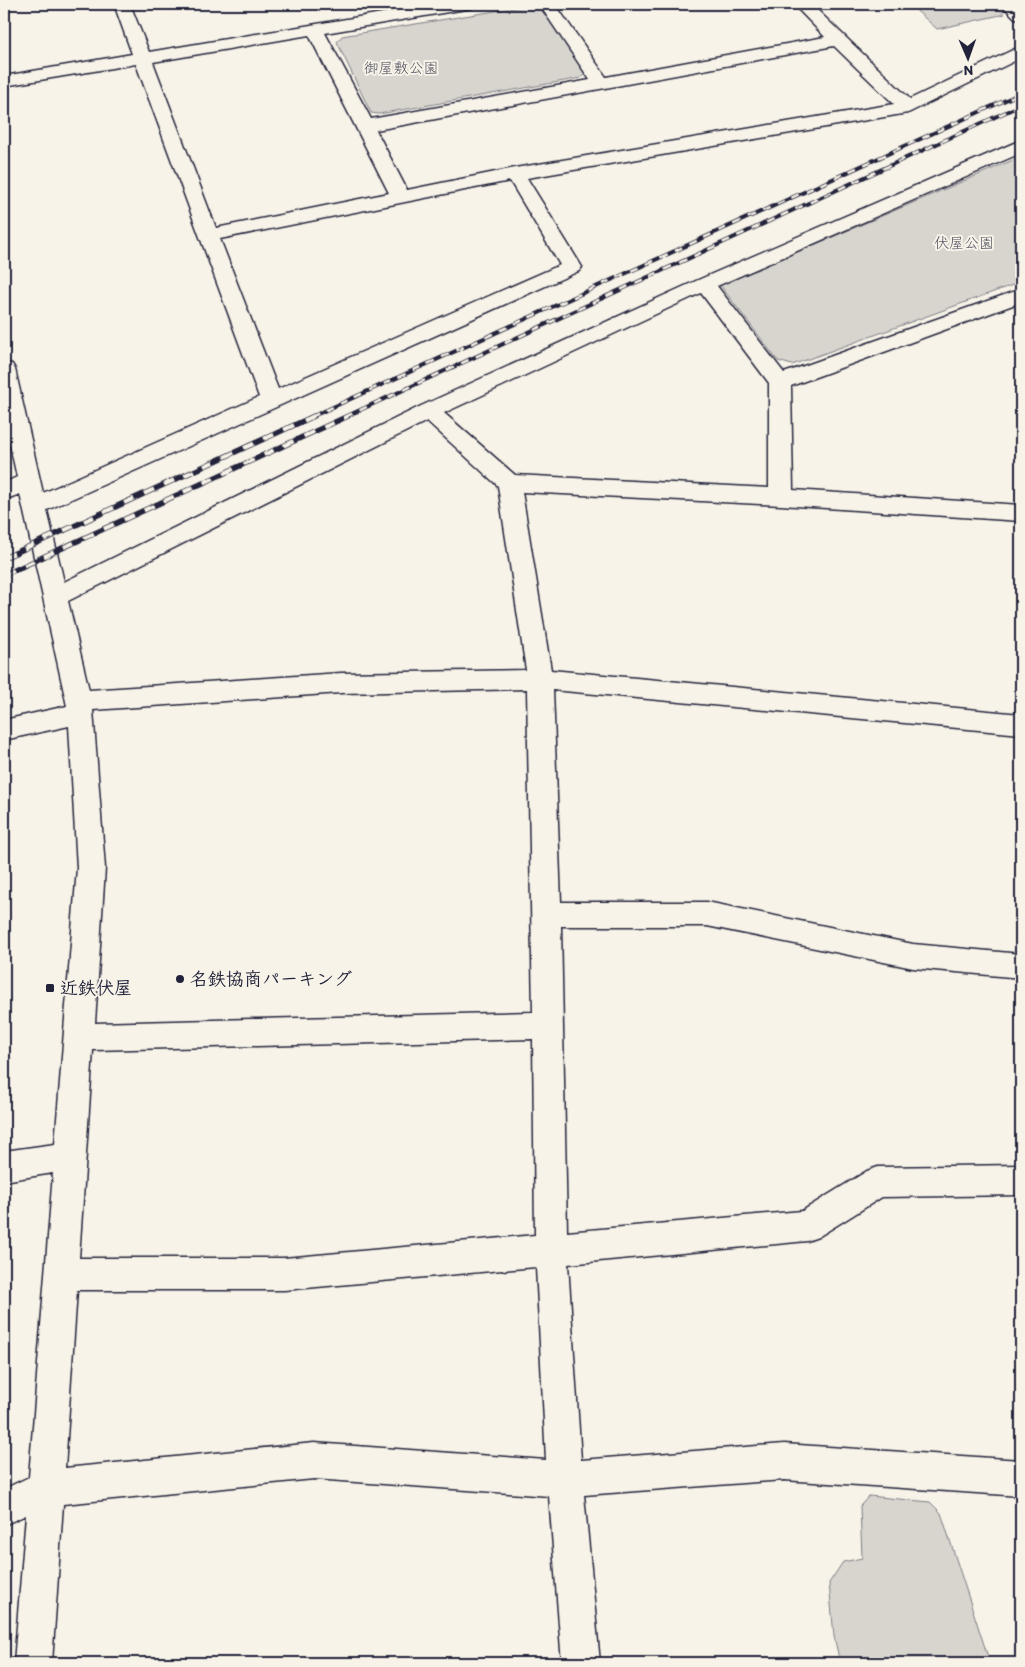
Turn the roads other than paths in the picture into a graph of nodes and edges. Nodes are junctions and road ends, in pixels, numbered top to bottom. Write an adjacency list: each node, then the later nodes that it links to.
1 (122, 4): 10 (street)
2 (466, 4): 7 (street)
3 (547, 4): 12 (street)
4 (801, 4): 8 (street)
5 (1009, 4): 6 (street)
6 (1021, 14)
7 (314, 29): 10 (street); 14 (street)
8 (837, 40): 12 (street); 13 (street)
9 (1021, 51): 13 (street)
10 (142, 57): 11 (street); 18 (street)
11 (4, 81)
12 (601, 83): 14 (street)
13 (908, 107): 16 (street)
14 (365, 126): 17 (street)
15 (1020, 147): 19 (street)
16 (515, 174): 17 (street); 23 (street)
17 (401, 197): 18 (street)
18 (209, 235): 23 (street)
19 (705, 284): 22 (street); 24 (street)
20 (1019, 298): 22 (street)
21 (4, 369): 25 (street)
22 (780, 382): 28 (street)
23 (271, 400): 29 (street)
24 (429, 411): 26 (street); 31 (street)
25 (29, 481): 27 (street); 29 (street)
26 (509, 483): 28 (street); 32 (street)
27 (4, 492)
28 (780, 498): 30 (street)
29 (35, 506): 31 (street)
30 (1021, 513)
31 (55, 597): 33 (street)
32 (540, 679): 33 (street); 34 (street); 36 (street)
33 (79, 707): 35 (street); 39 (street)
34 (1021, 724)
35 (4, 730)
36 (547, 914): 37 (street); 38 (street)
37 (1021, 966)
38 (548, 1025): 39 (street); 43 (street)
39 (78, 1037): 40 (street)
40 (70, 1156): 41 (street); 44 (street)
41 (4, 1166)
42 (1021, 1180): 43 (street)
43 (551, 1249): 44 (street); 46 (street)
44 (62, 1274): 47 (street)
45 (1021, 1478): 46 (street)
46 (565, 1479): 47 (street); 50 (street)
47 (46, 1488): 48 (street); 49 (street)
48 (4, 1507)
49 (33, 1663)
50 (581, 1663)

